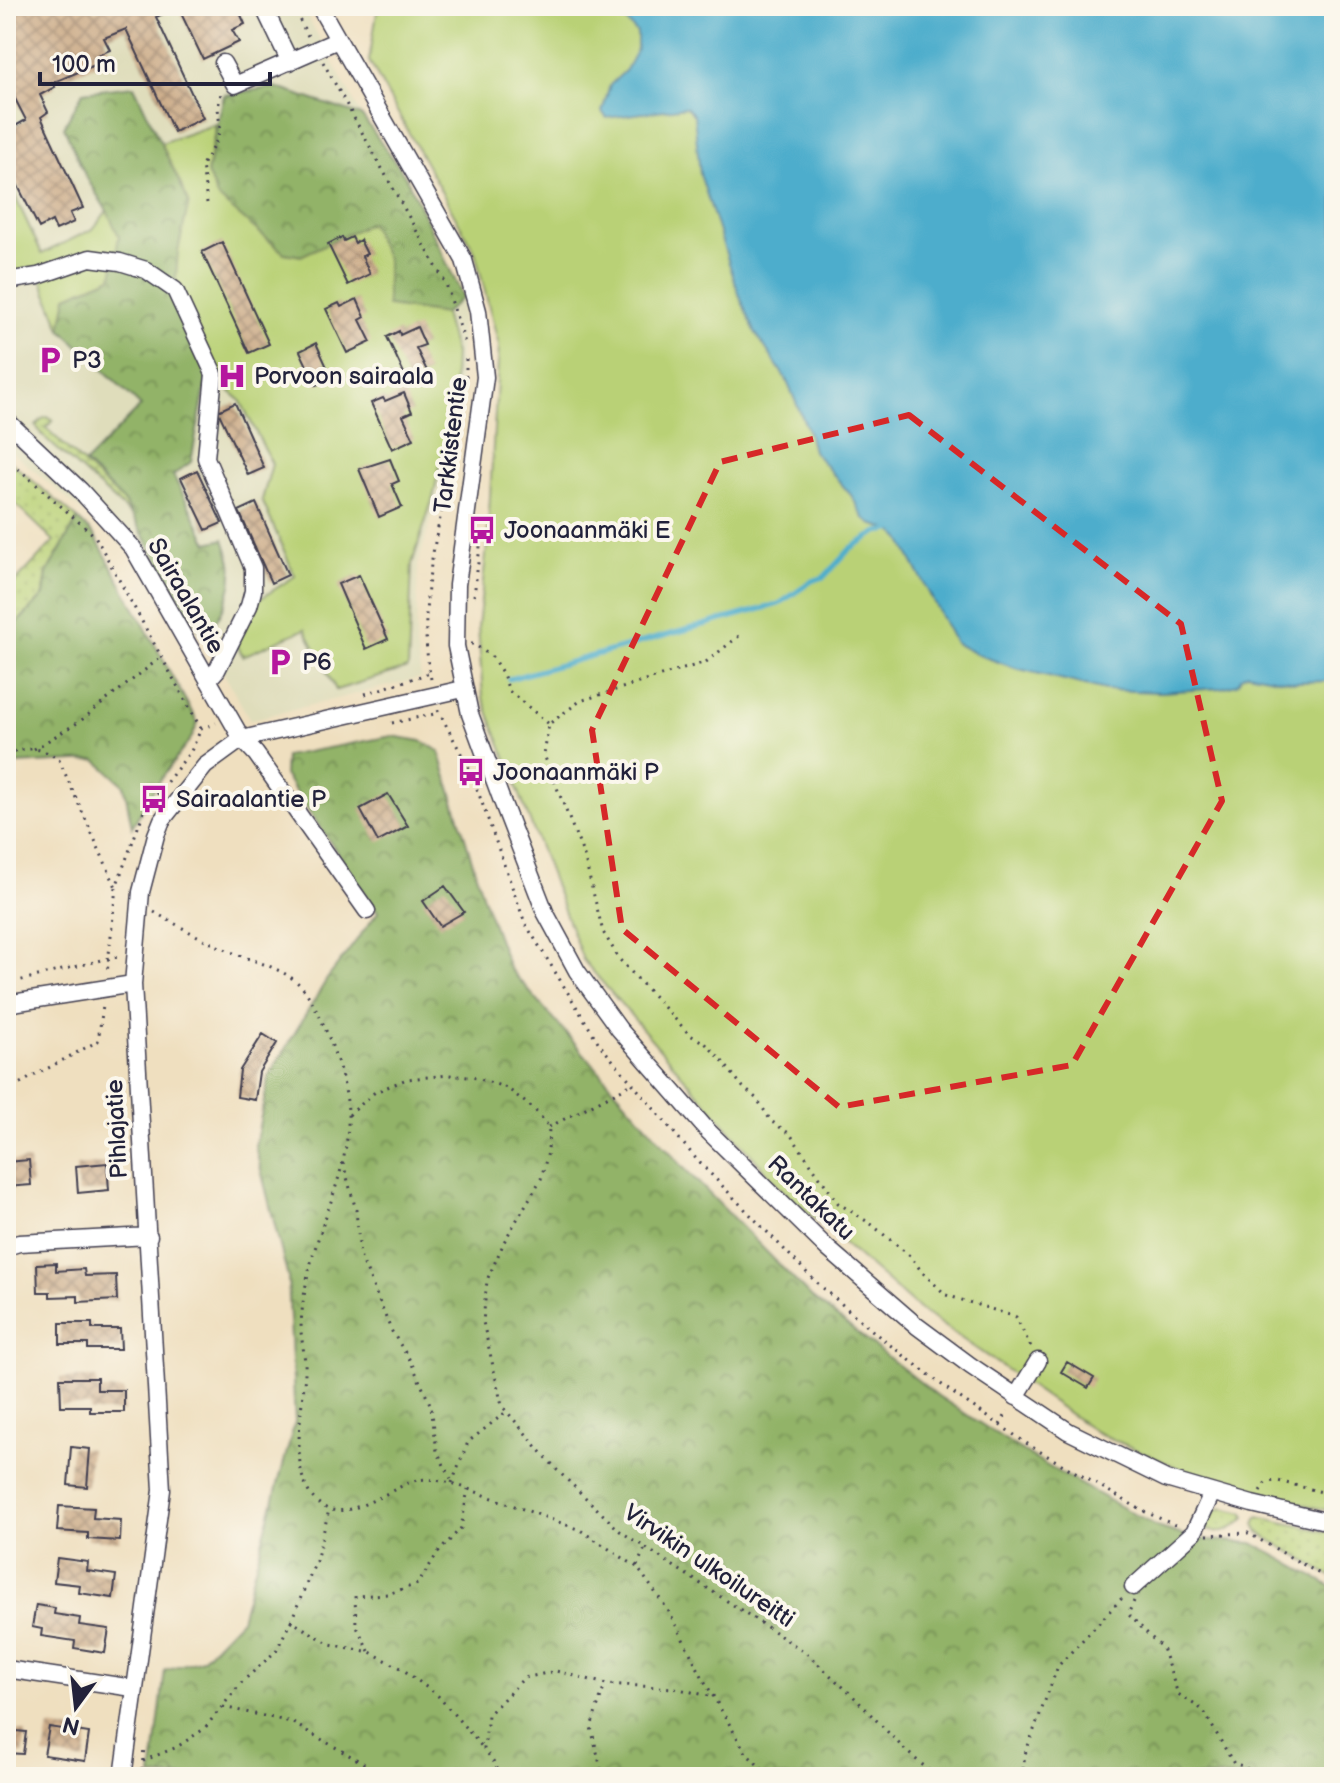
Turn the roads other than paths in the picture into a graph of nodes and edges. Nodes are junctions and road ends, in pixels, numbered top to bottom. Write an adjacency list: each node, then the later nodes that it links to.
1 (263, 6): 4 (street)
2 (319, 6): 3 (street, Tarkkistentie)
3 (338, 40): 4 (street); 9 (street, Tarkkistentie)
4 (290, 62): 5 (street)
5 (223, 63)
6 (6, 281): 8 (street)
7 (6, 420): 8 (street, Sairaalantie)
8 (208, 680): 10 (street, Sairaalantie)
9 (463, 689): 10 (street, Pihlajatie); 17 (street, Rantakatu)
10 (242, 739): 11 (street, Sairaalantie); 12 (street, Pihlajatie)
11 (367, 911)
12 (133, 984): 13 (street); 14 (street, Pihlajatie)
13 (6, 1004)
14 (149, 1236): 15 (street); 22 (street, Pihlajatie)
15 (6, 1247)
16 (1038, 1361): 17 (street)
17 (1016, 1397): 18 (street, Rantakatu)
18 (1212, 1493): 19 (street, Rantakatu); 20 (street)
19 (1334, 1523)
20 (1133, 1587)
21 (6, 1669): 22 (street)
22 (133, 1688): 23 (street, Pihlajatie)
23 (123, 1777)

